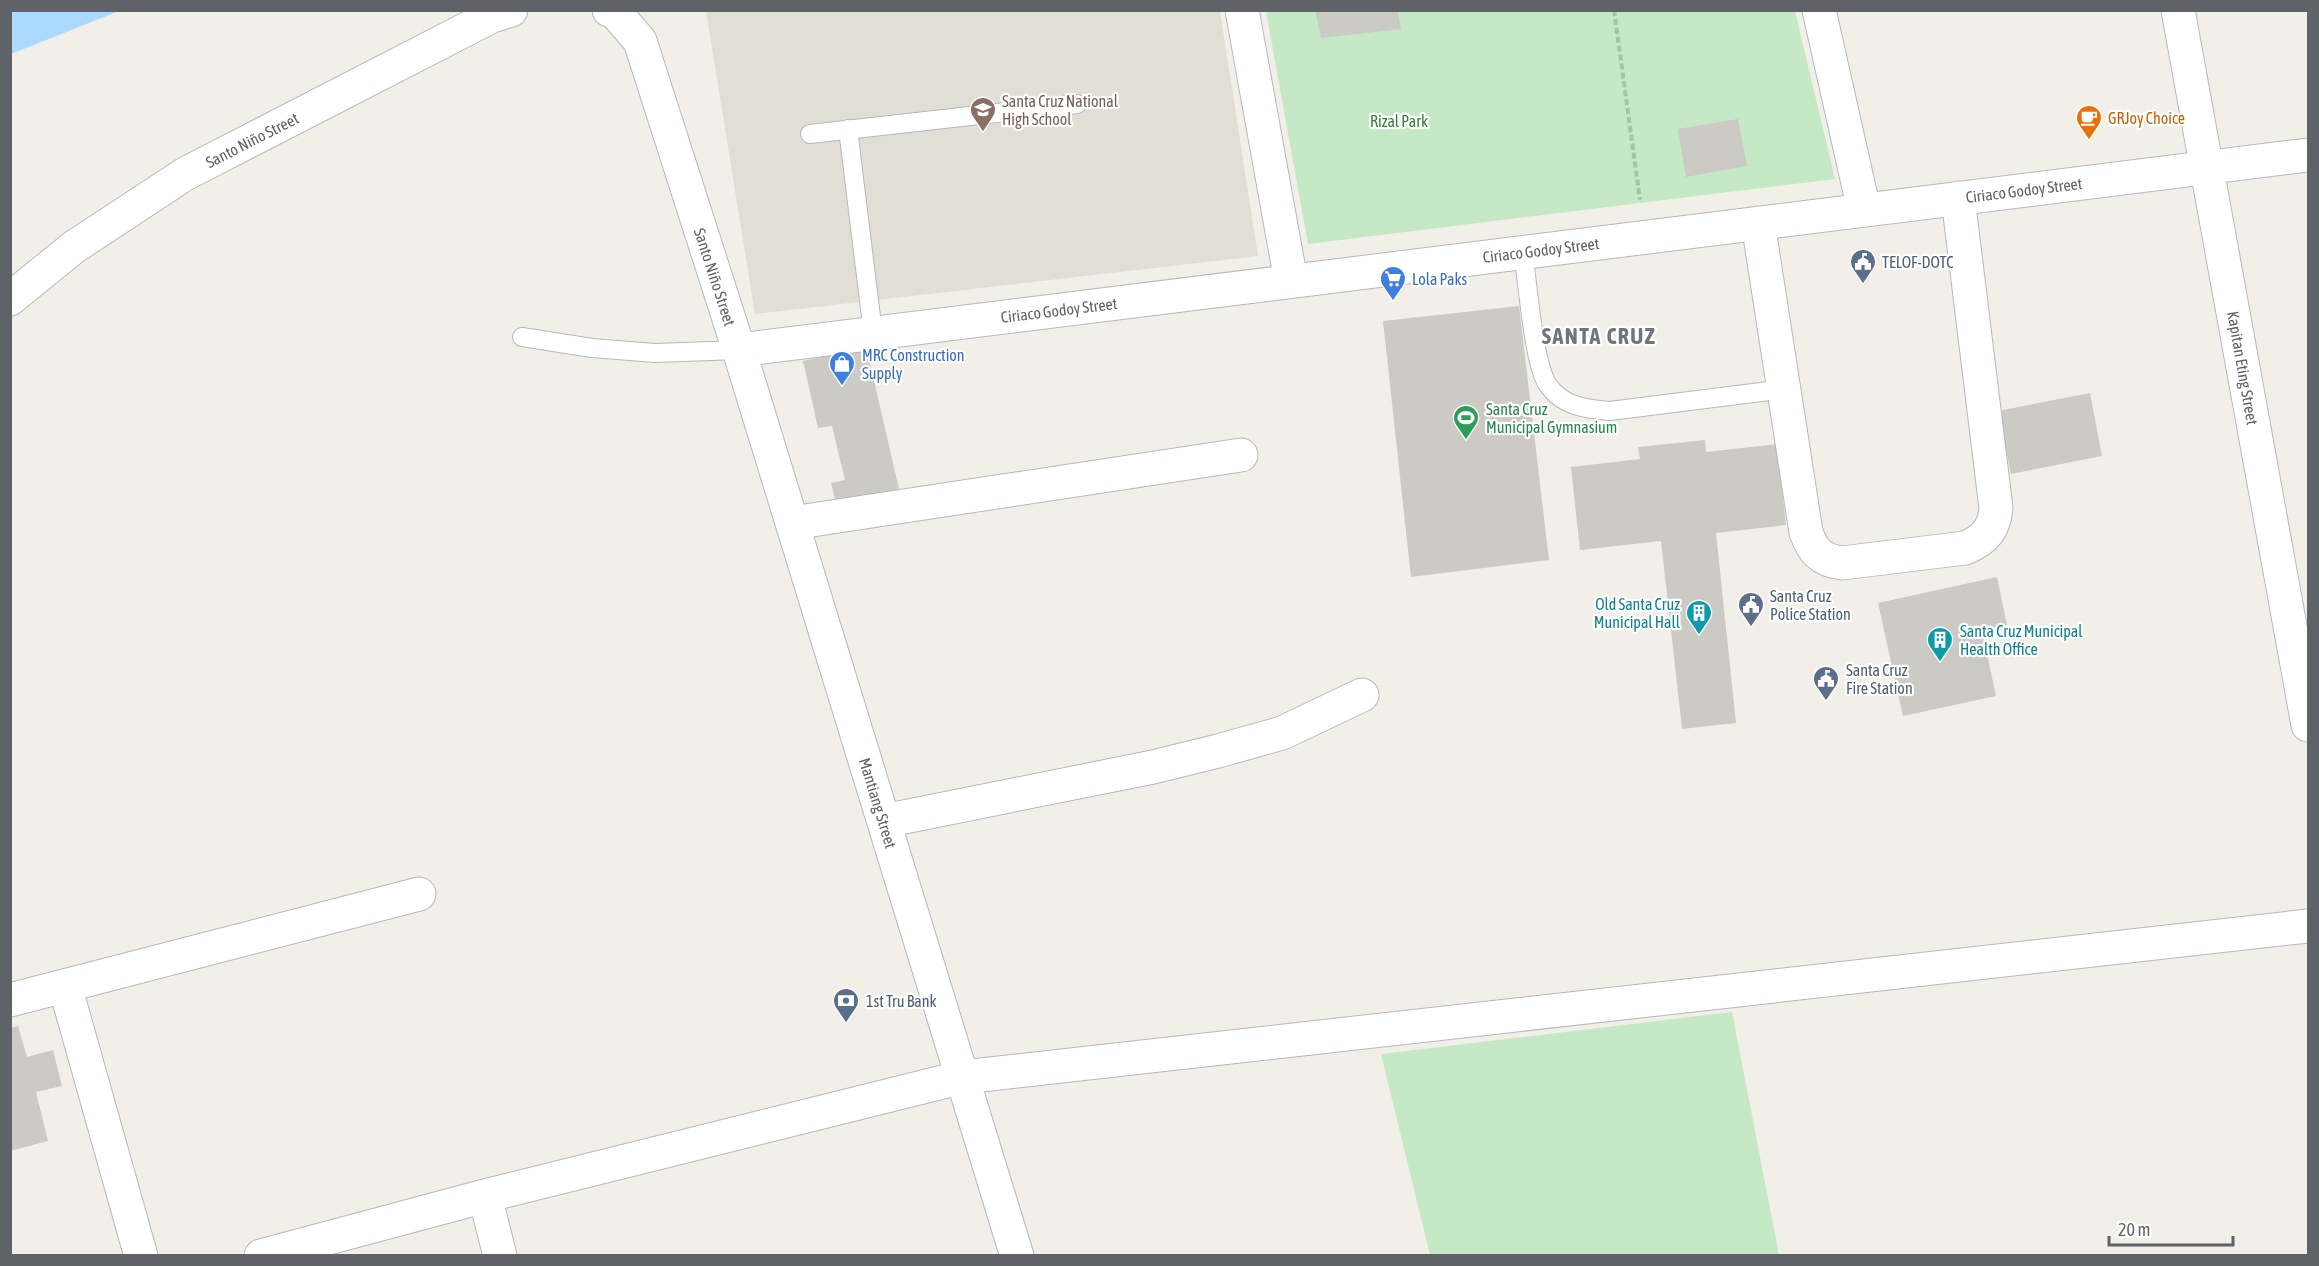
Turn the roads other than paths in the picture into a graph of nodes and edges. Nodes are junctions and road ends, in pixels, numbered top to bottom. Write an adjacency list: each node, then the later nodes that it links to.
1 (511, 10): 16 (street, Santo Niño Street)
2 (609, 10): 19 (street, Santo Niño Street)
3 (1242, 10): 15 (street)
4 (1819, 10): 12 (street)
5 (2178, 10): 10 (street, Kapitan Eting Street)
6 (1077, 104): 7 (lane)
7 (848, 129): 8 (lane); 17 (lane)
8 (810, 134)
9 (2308, 155): 10 (street, Ciriaco Godoy Street)
10 (2207, 168): 11 (street, Ciriaco Godoy Street); 24 (street, Kapitan Eting Street)
11 (1958, 198): 12 (street, Ciriaco Godoy Street); 20 (street)
12 (1864, 210): 13 (street, Ciriaco Godoy Street)
13 (1758, 223): 14 (street, Ciriaco Godoy Street); 20 (street)
14 (1523, 253): 15 (street, Ciriaco Godoy Street); 20 (lane)
15 (1291, 281): 17 (street, Ciriaco Godoy Street)
16 (10, 298)
17 (873, 333): 19 (street, Ciriaco Godoy Street)
18 (522, 337): 19 (lane)
19 (739, 350): 22 (street, Mantiang Street)
20 (1785, 389)
21 (1241, 455): 22 (street)
22 (792, 523): 25 (street, Mantiang Street)
23 (1362, 695): 25 (street)
24 (2308, 725)
25 (884, 821): 30 (street, Mantiang Street)
26 (419, 894): 28 (street)
27 (2308, 926): 30 (street)
28 (65, 986): 29 (street); 32 (street)
29 (10, 1000)
30 (963, 1077): 31 (street); 35 (street, Mantiang Street)
31 (485, 1196): 33 (street); 34 (street)
32 (141, 1256)
33 (261, 1256)
34 (500, 1256)
35 (1017, 1256)

